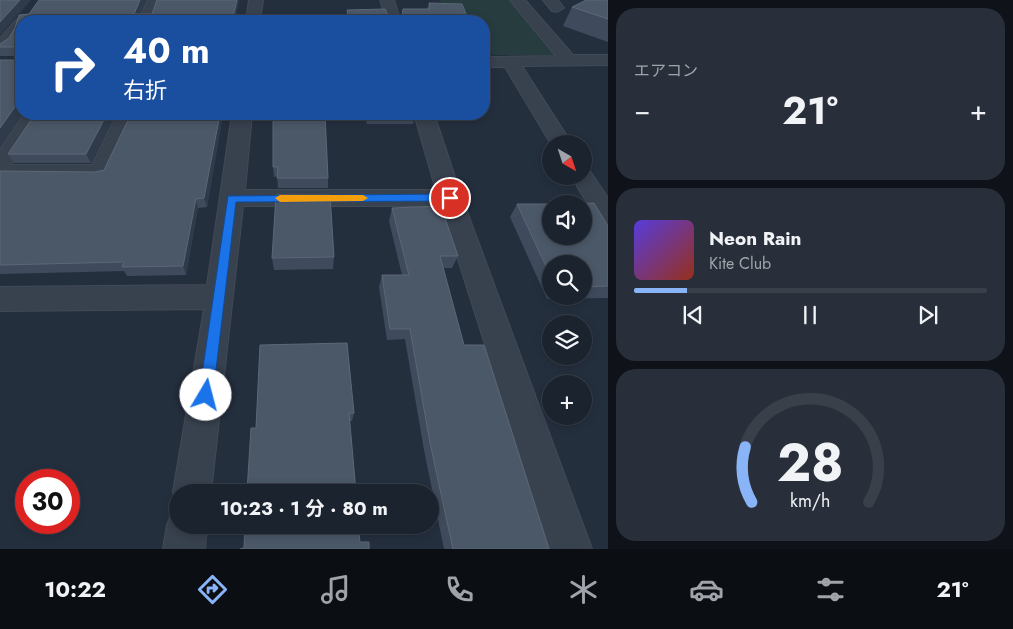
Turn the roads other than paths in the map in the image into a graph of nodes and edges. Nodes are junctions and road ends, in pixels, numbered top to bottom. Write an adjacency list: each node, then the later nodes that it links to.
1 (155, 0): 5 (street)
2 (256, 0): 6 (street)
3 (387, 0): 7 (street)
4 (517, 0): 12 (street)
5 (148, 15)
6 (254, 15)
7 (392, 15)
8 (15, 35): 9 (street)
9 (2, 57)
10 (608, 60): 12 (street)
11 (510, 61): 12 (street); 13 (street); 18 (street)
12 (569, 61)
13 (490, 62)
14 (30, 120): 19 (street)
15 (124, 120): 20 (street)
16 (241, 120): 22 (street)
17 (426, 120): 23 (street)
18 (556, 135)
19 (0, 165)
20 (0, 172)
21 (588, 185): 24 (street)
22 (232, 198): 23 (street); 25 (street)
23 (450, 198): 30 (street)
24 (608, 216)
25 (220, 297): 26 (street); 27 (street)
26 (0, 299)
27 (193, 484)
28 (186, 534): 29 (street)
29 (184, 549)
30 (571, 549)

